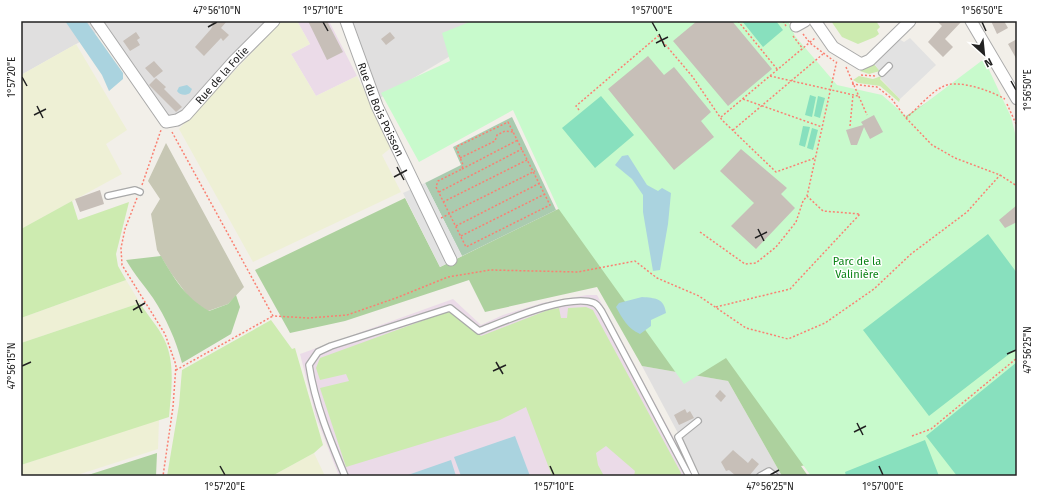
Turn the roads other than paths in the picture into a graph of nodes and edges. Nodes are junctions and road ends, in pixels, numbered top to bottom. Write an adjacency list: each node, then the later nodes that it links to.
1 (96, 21): 2 (street, Rue de la Folie)
2 (274, 21)
3 (346, 21): 12 (street, Rue du Bois Poisson)
4 (816, 21): 5 (street)
5 (910, 21)
6 (971, 21): 9 (street)
7 (889, 66): 8 (lane)
8 (882, 73)
9 (1017, 99)
10 (140, 192): 11 (lane)
11 (108, 196)
12 (451, 260)
13 (698, 420): 16 (lane)
14 (344, 476): 15 (lane)
15 (689, 476)
16 (696, 476)
17 (760, 476): 18 (lane)
18 (775, 476)

